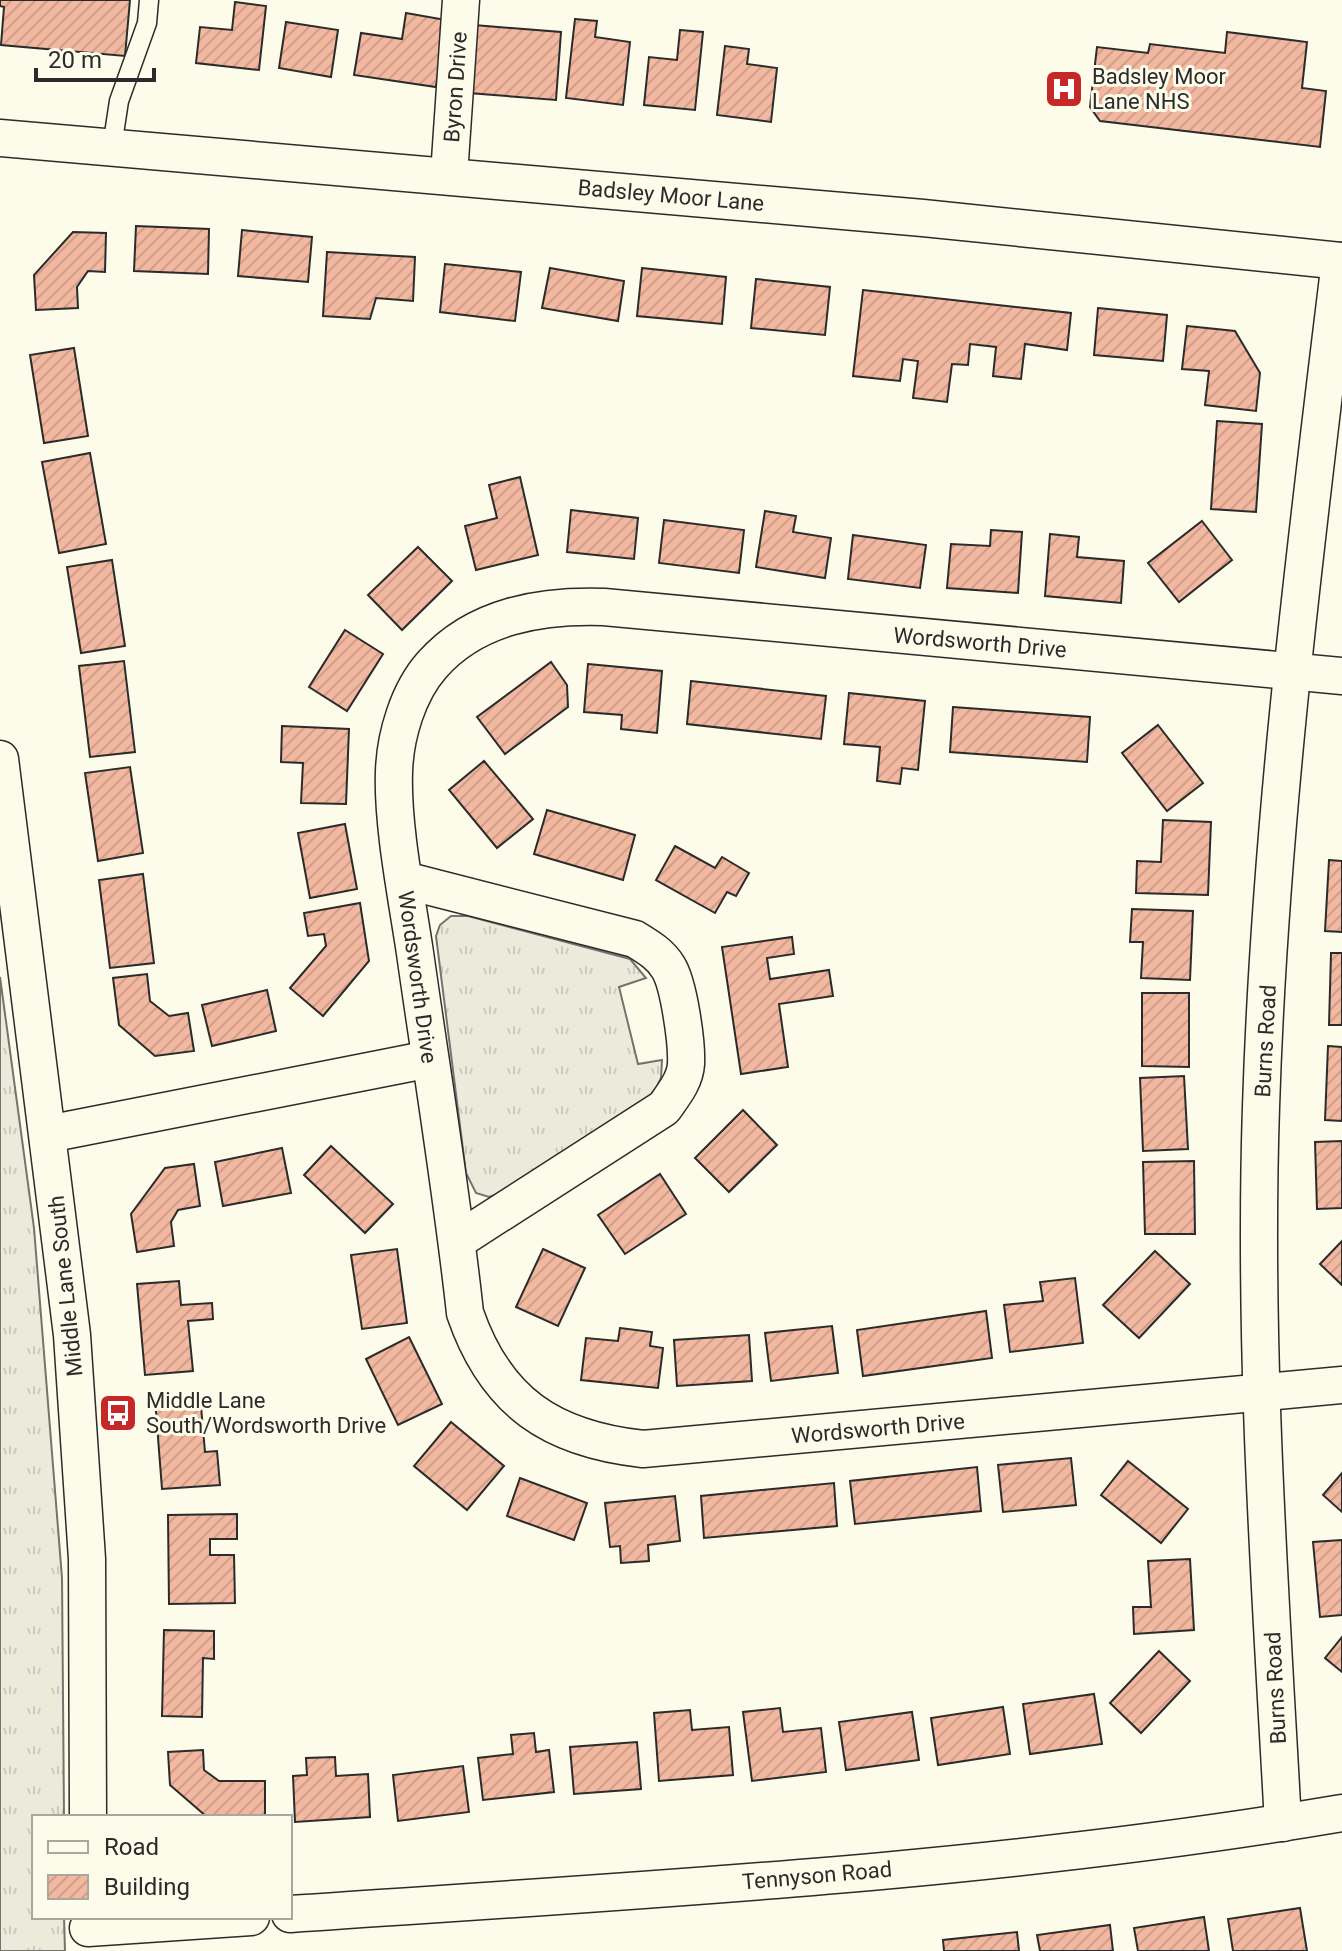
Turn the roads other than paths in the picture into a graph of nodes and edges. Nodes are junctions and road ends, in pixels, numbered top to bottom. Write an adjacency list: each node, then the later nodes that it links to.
1 (149, 0): 4 (lane)
2 (461, 0): 5 (street, Byron Drive)
3 (0, 138): 4 (street, Badsley Moor Lane)
4 (112, 147): 5 (street, Badsley Moor Lane)
5 (449, 175): 6 (street, Badsley Moor Lane)
6 (1341, 261): 7 (street, Burns Road)
7 (1290, 670): 8 (street, Wordsworth Drive); 10 (street, Wordsworth Drive); 15 (street, Burns Road)
8 (1342, 676)
9 (0, 759): 12 (street, Middle Lane South)
10 (404, 880): 11 (street, Wordsworth Drive); 13 (street)
11 (430, 1059): 12 (street); 13 (street, Wordsworth Drive)
12 (48, 1134): 17 (street, Middle Lane South)
13 (457, 1241): 15 (street, Wordsworth Drive)
14 (1342, 1385): 15 (street, Wordsworth Drive)
15 (1259, 1393): 18 (street, Burns Road)
16 (1342, 1813): 18 (street, Tennyson Road)
17 (88, 1815)
18 (1283, 1823): 19 (street, Tennyson Road)
19 (292, 1914)
20 (229, 1919): 21 (street)
21 (88, 1932)

